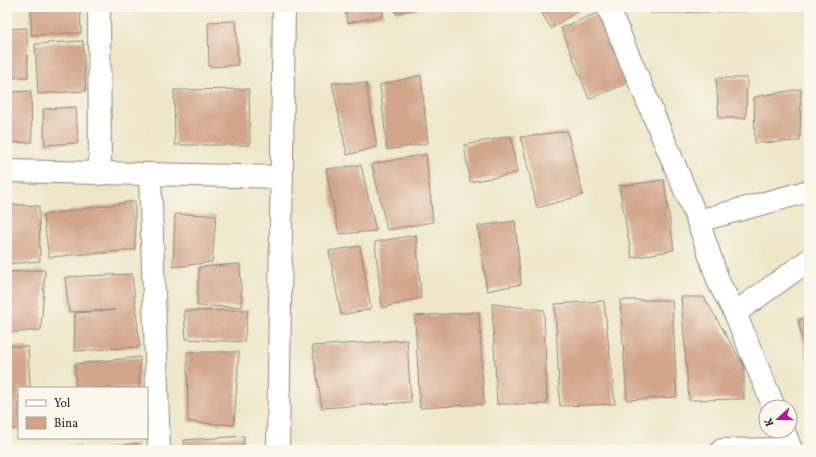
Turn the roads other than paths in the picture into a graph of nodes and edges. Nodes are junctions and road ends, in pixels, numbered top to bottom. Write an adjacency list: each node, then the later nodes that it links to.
1 (99, 7): 5 (street)
2 (284, 7): 7 (street)
3 (608, 7): 9 (street)
4 (7, 171): 5 (street)
5 (100, 174): 6 (street)
6 (150, 174): 7 (street); 14 (street)
7 (281, 177): 15 (street)
8 (809, 191): 9 (street)
9 (698, 221): 11 (street)
10 (809, 260): 11 (street)
11 (735, 312): 12 (street)
12 (771, 399)
13 (789, 443): 16 (street)
14 (159, 450)
15 (278, 450)
16 (722, 450)

